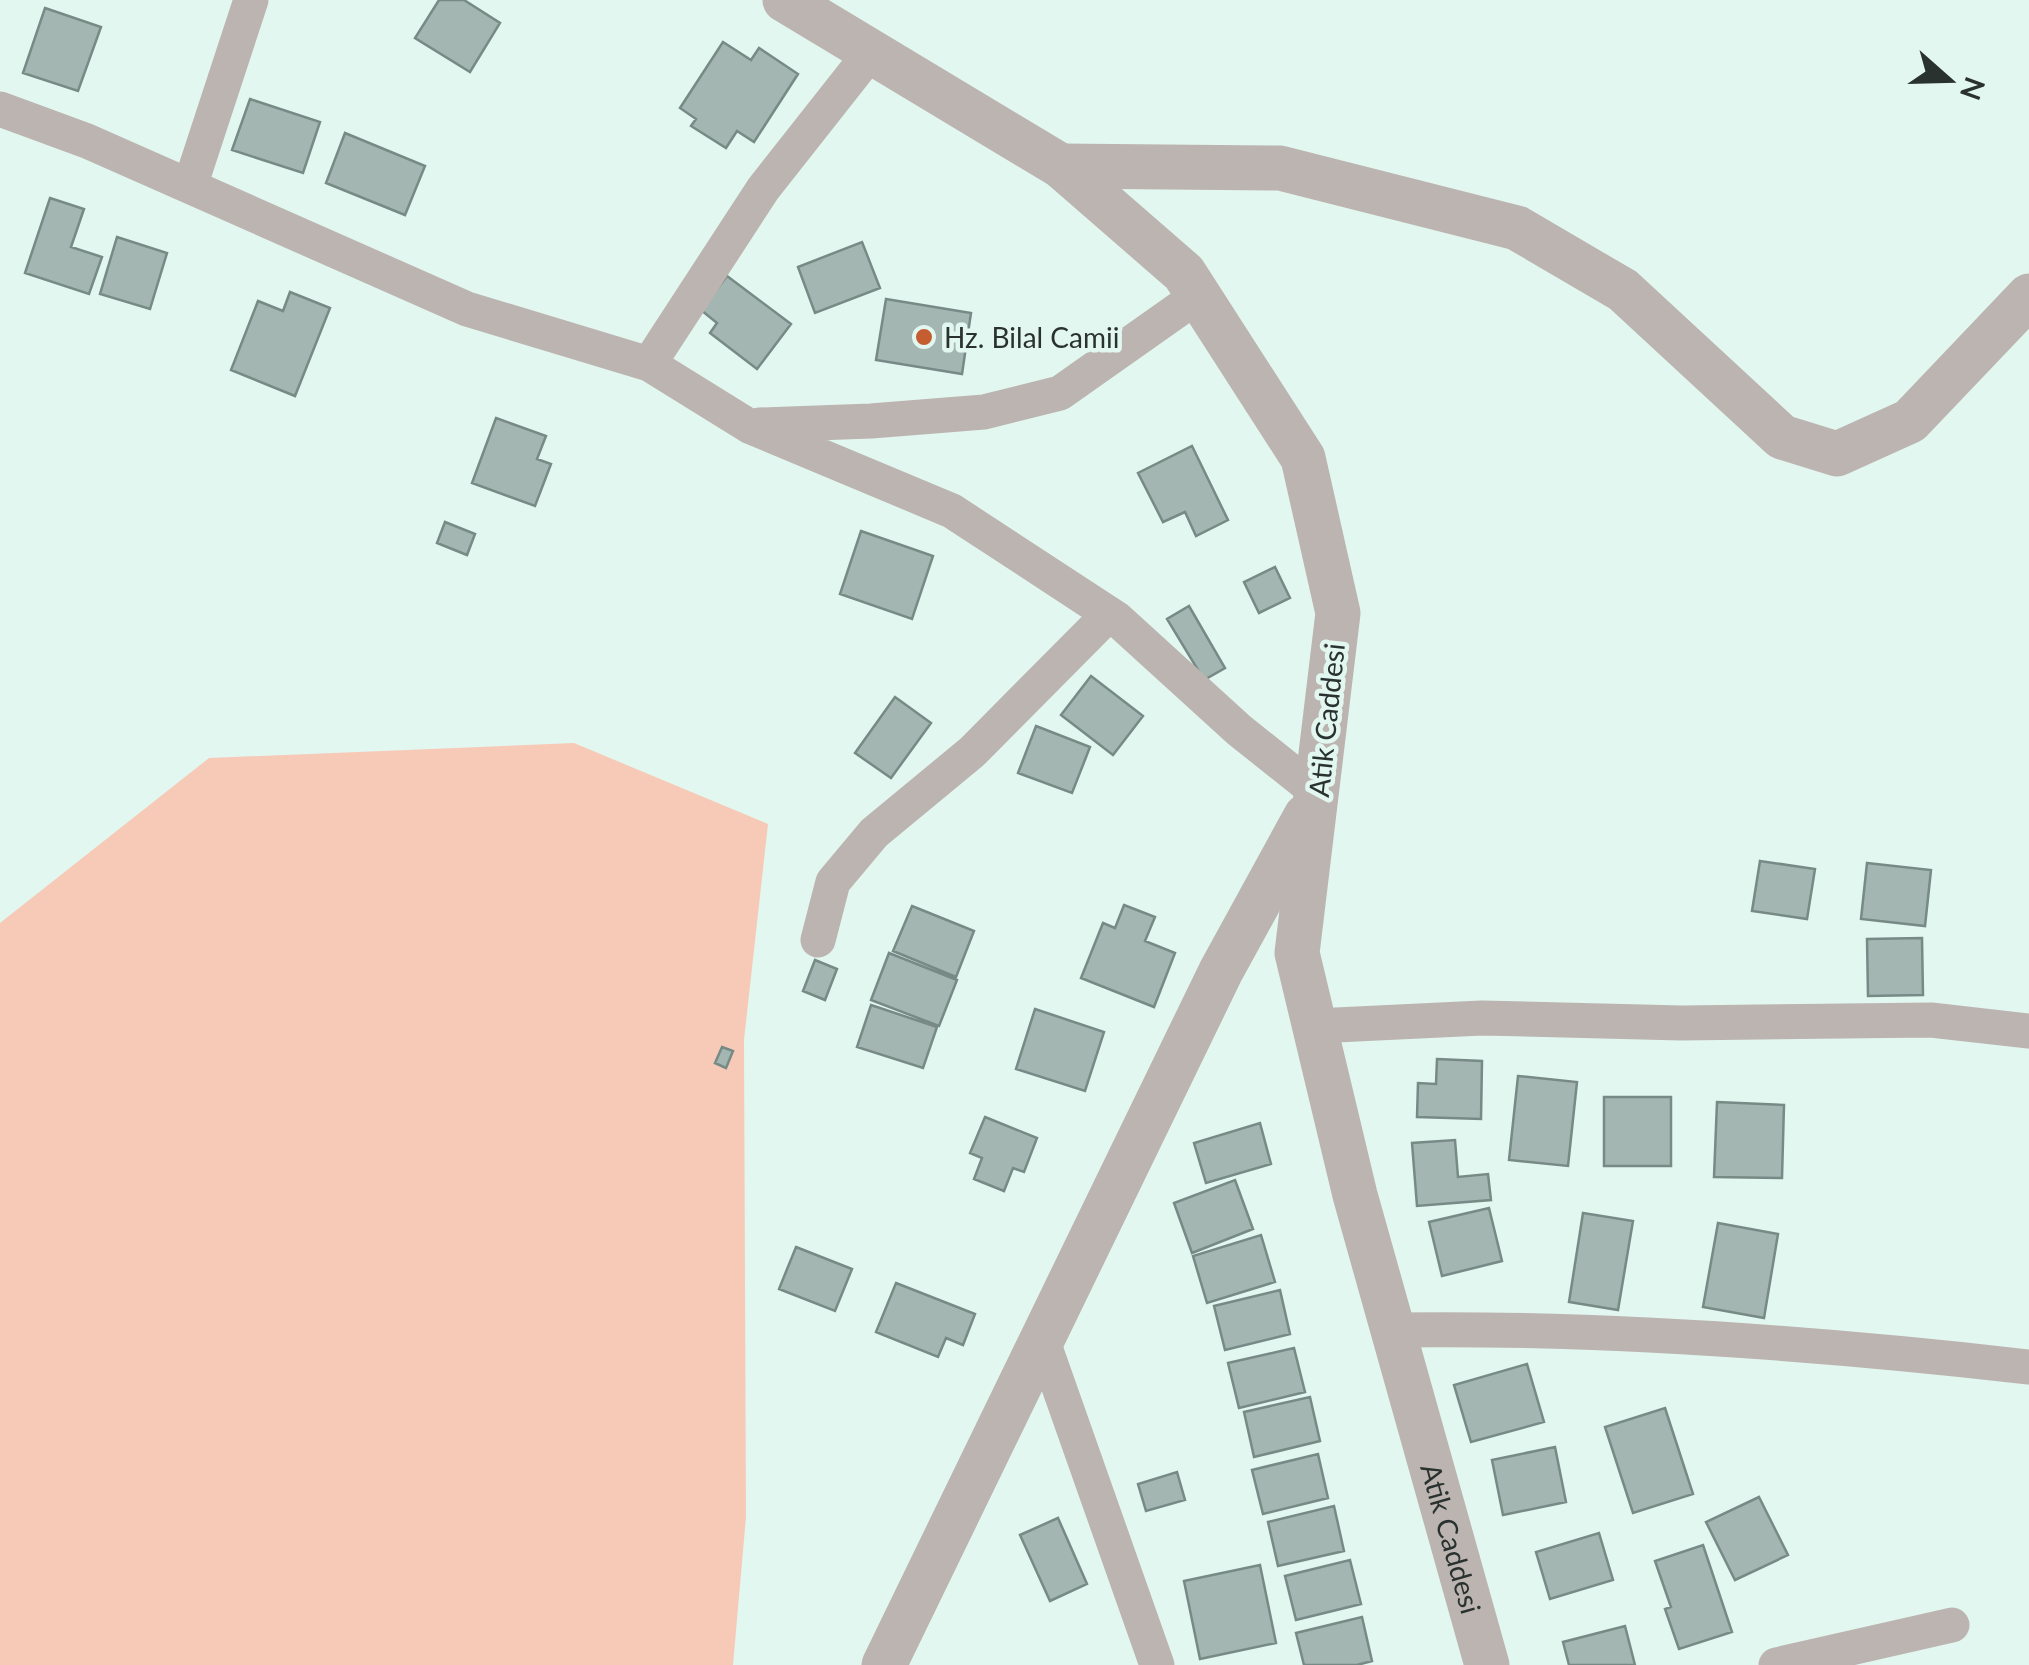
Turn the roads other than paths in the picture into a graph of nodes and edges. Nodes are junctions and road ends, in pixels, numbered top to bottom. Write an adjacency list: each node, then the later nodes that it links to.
1 (251, 0): 6 (street)
2 (785, 0): 3 (street, Atik Caddesi)
3 (871, 52): 5 (street, Atik Caddesi); 9 (street)
4 (0, 109): 6 (street)
5 (1061, 166): 7 (street, Atik Caddesi); 8 (street)
6 (190, 186): 9 (street)
7 (1198, 295): 10 (street); 12 (street, Atik Caddesi)
8 (2029, 296)
9 (649, 364): 10 (street)
10 (748, 426): 11 (street)
11 (1109, 614): 12 (street); 13 (street)
12 (1318, 794): 14 (street, Atik Caddesi); 17 (street)
13 (818, 940)
14 (1315, 1026): 15 (street); 16 (street, Atik Caddesi)
15 (2029, 1030)
16 (1393, 1330): 18 (street); 22 (street, Atik Caddesi)
17 (1042, 1339): 20 (street); 21 (street)
18 (2029, 1367)
19 (1952, 1625): 23 (street)
20 (884, 1665)
21 (1156, 1665)
22 (1487, 1665)
23 (1776, 1665)

